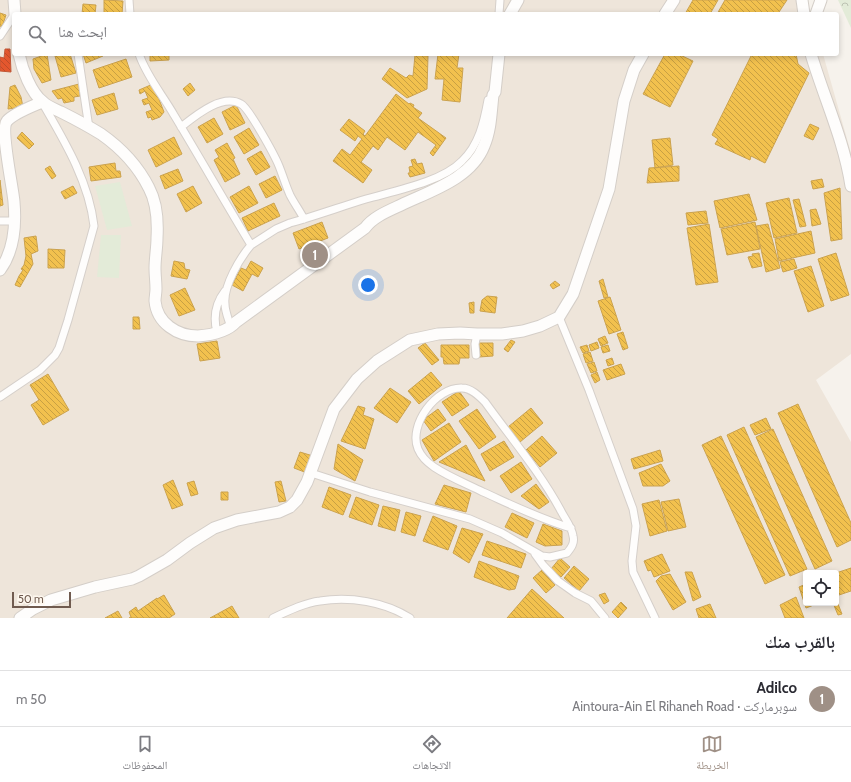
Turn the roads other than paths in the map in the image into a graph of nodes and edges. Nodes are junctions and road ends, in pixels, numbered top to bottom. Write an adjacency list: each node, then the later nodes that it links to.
1 (14, 0): 8 (main road)
2 (129, 0): 9 (street)
3 (500, 0): 10 (street)
4 (518, 0): 11 (main road)
5 (674, 0): 12 (main road)
6 (802, 0): 13 (main road)
7 (821, 0): 14 (main road)
8 (14, 12)
9 (130, 12)
10 (499, 12)
11 (511, 12)
12 (666, 12)
13 (804, 12)
14 (817, 12)
15 (12, 18): 16 (street)
16 (0, 36)
17 (20, 56): 24 (main road)
18 (78, 56): 27 (street)
19 (140, 56): 26 (street)
20 (499, 56): 23 (main road)
21 (642, 56): 35 (main road)
22 (812, 56): 28 (main road)
23 (496, 89): 29 (street); 36 (main road)
24 (42, 102): 25 (main road); 27 (main road); 40 (street)
25 (4, 119): 31 (main road)
26 (181, 127): 29 (street); 32 (street)
27 (89, 128): 37 (main road)
28 (851, 181)
29 (304, 219): 32 (street)
30 (0, 221): 31 (street)
31 (15, 221): 33 (main road)
32 (251, 245): 34 (street)
33 (0, 270)
34 (228, 286): 36 (street); 37 (street)
35 (559, 317): 38 (main road); 48 (street)
36 (232, 324): 37 (main road)
37 (216, 329)
38 (477, 334): 39 (street); 41 (main road)
39 (476, 355)
40 (0, 397)
41 (311, 473): 43 (street); 44 (main road)
42 (571, 528): 42 (street); 43 (street)
43 (534, 552): 47 (street)
44 (20, 618)
45 (273, 618): 46 (street)
46 (410, 618)
47 (605, 618)
48 (655, 618)

